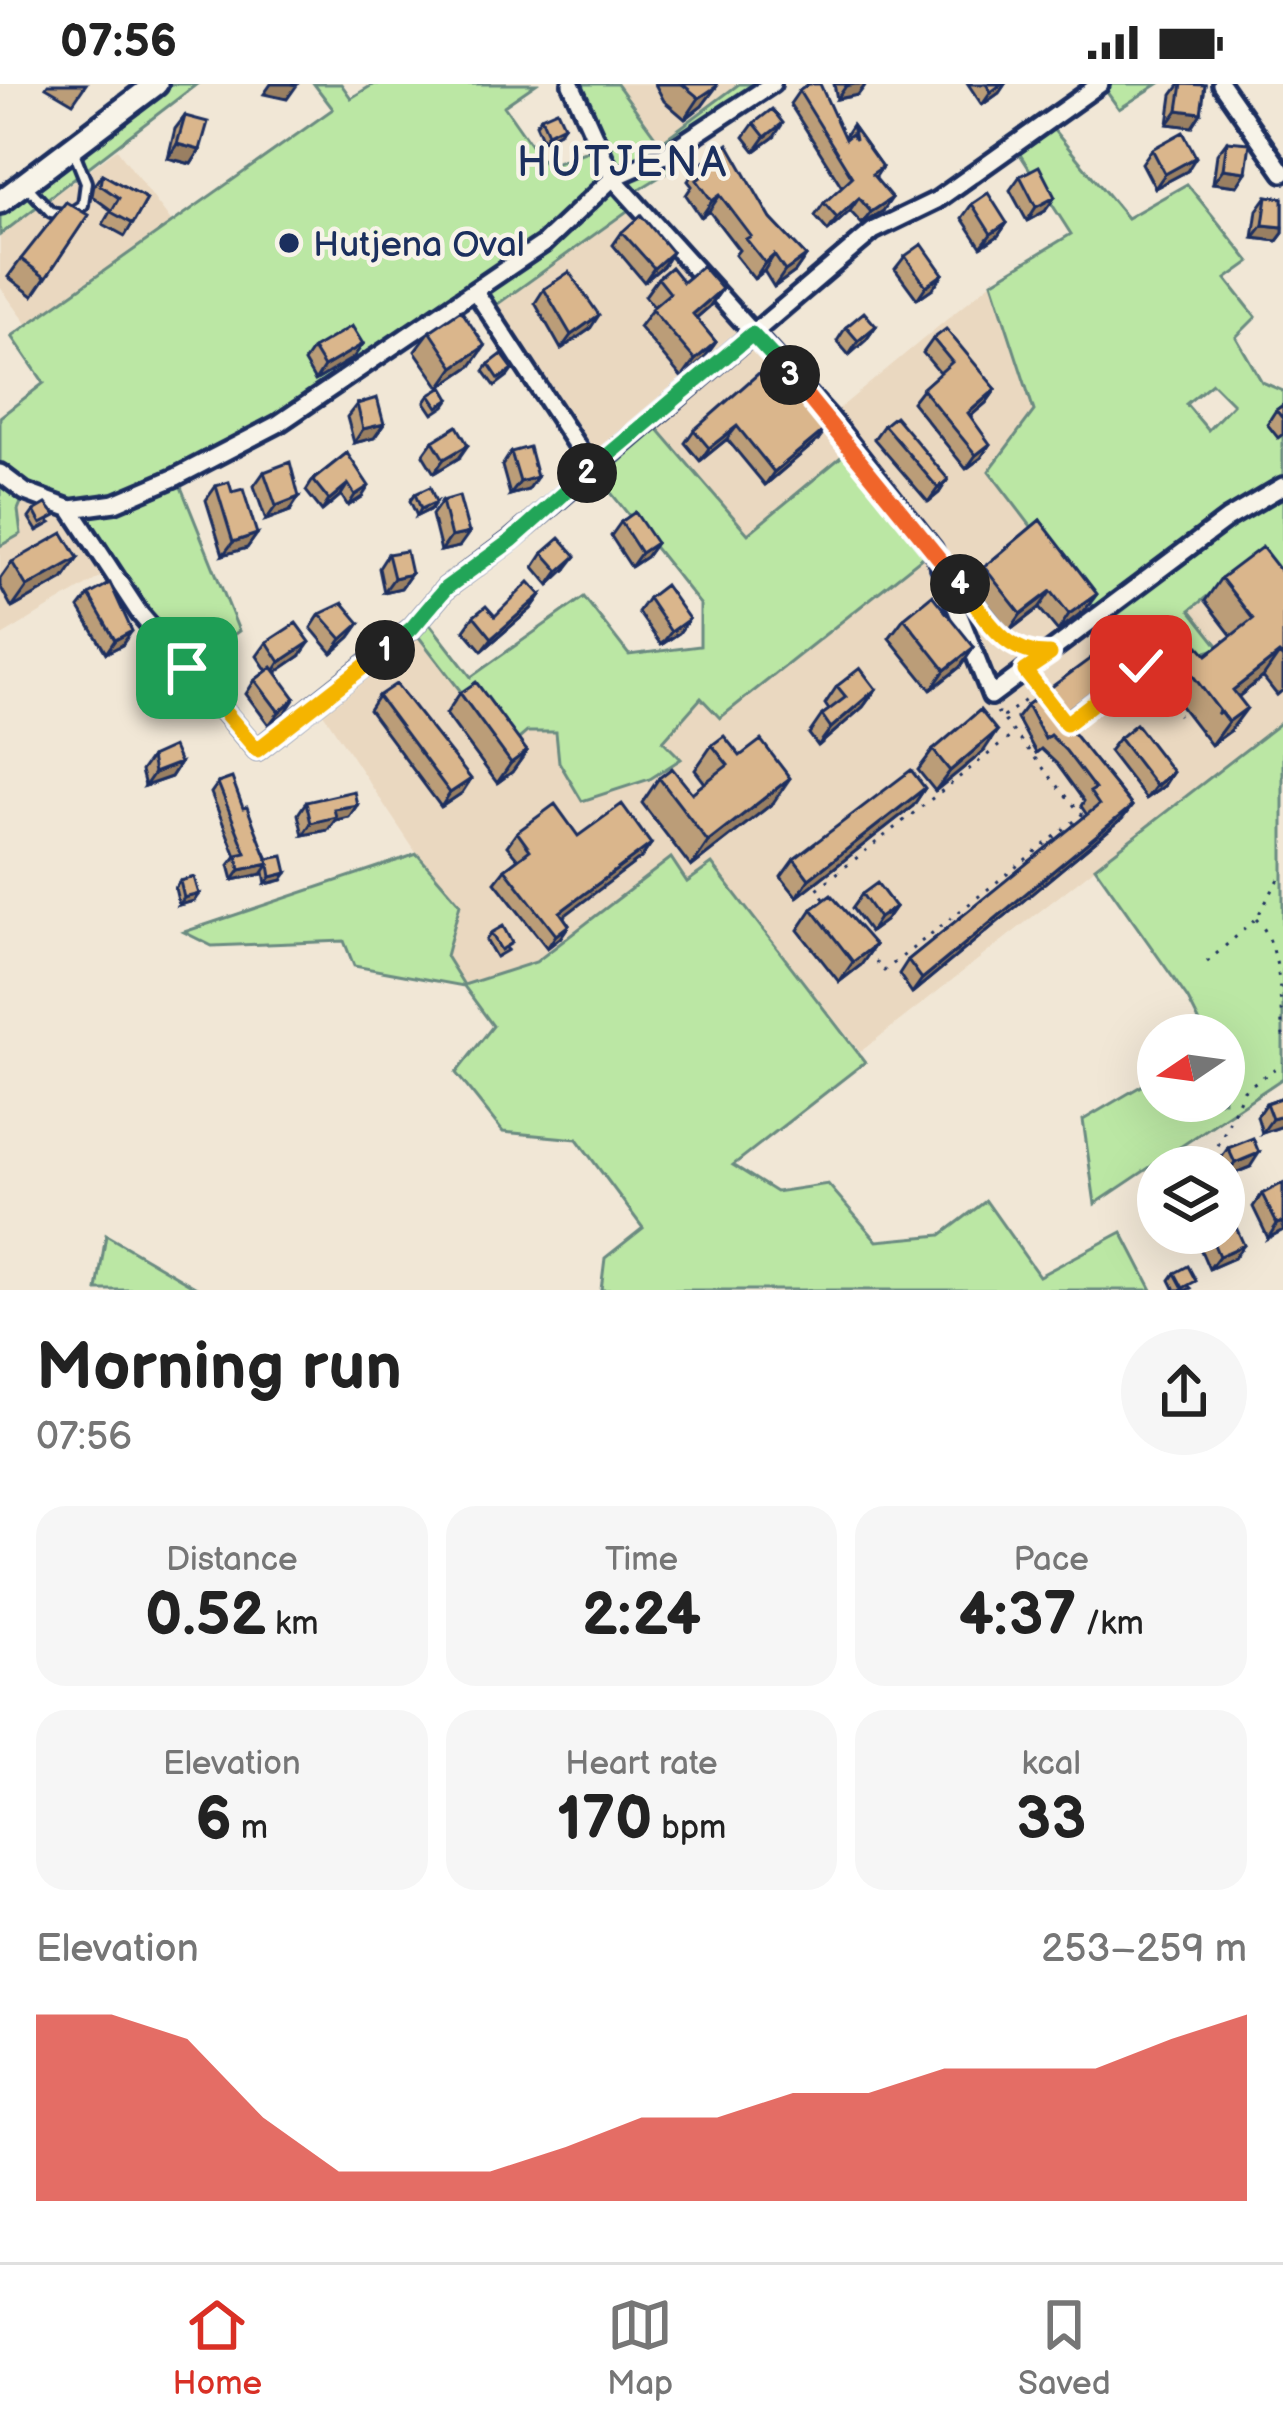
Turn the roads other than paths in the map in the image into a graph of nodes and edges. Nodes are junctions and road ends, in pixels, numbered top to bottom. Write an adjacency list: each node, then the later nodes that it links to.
1 (156, 84): 6 (main road)
2 (571, 84): 8 (street)
3 (772, 84): 8 (street)
4 (1100, 84): 12 (street)
5 (1221, 84): 7 (street)
6 (72, 148): 9 (main road); 9 (lane)
7 (1283, 173)
8 (613, 178): 11 (street); 12 (street)
9 (24, 183): 10 (main road)
10 (0, 202)
11 (475, 291): 13 (street); 16 (street)
12 (752, 334): 13 (street); 15 (street)
13 (592, 469): 16 (street)
14 (0, 473): 16 (street)
15 (1283, 486)
16 (71, 509)

